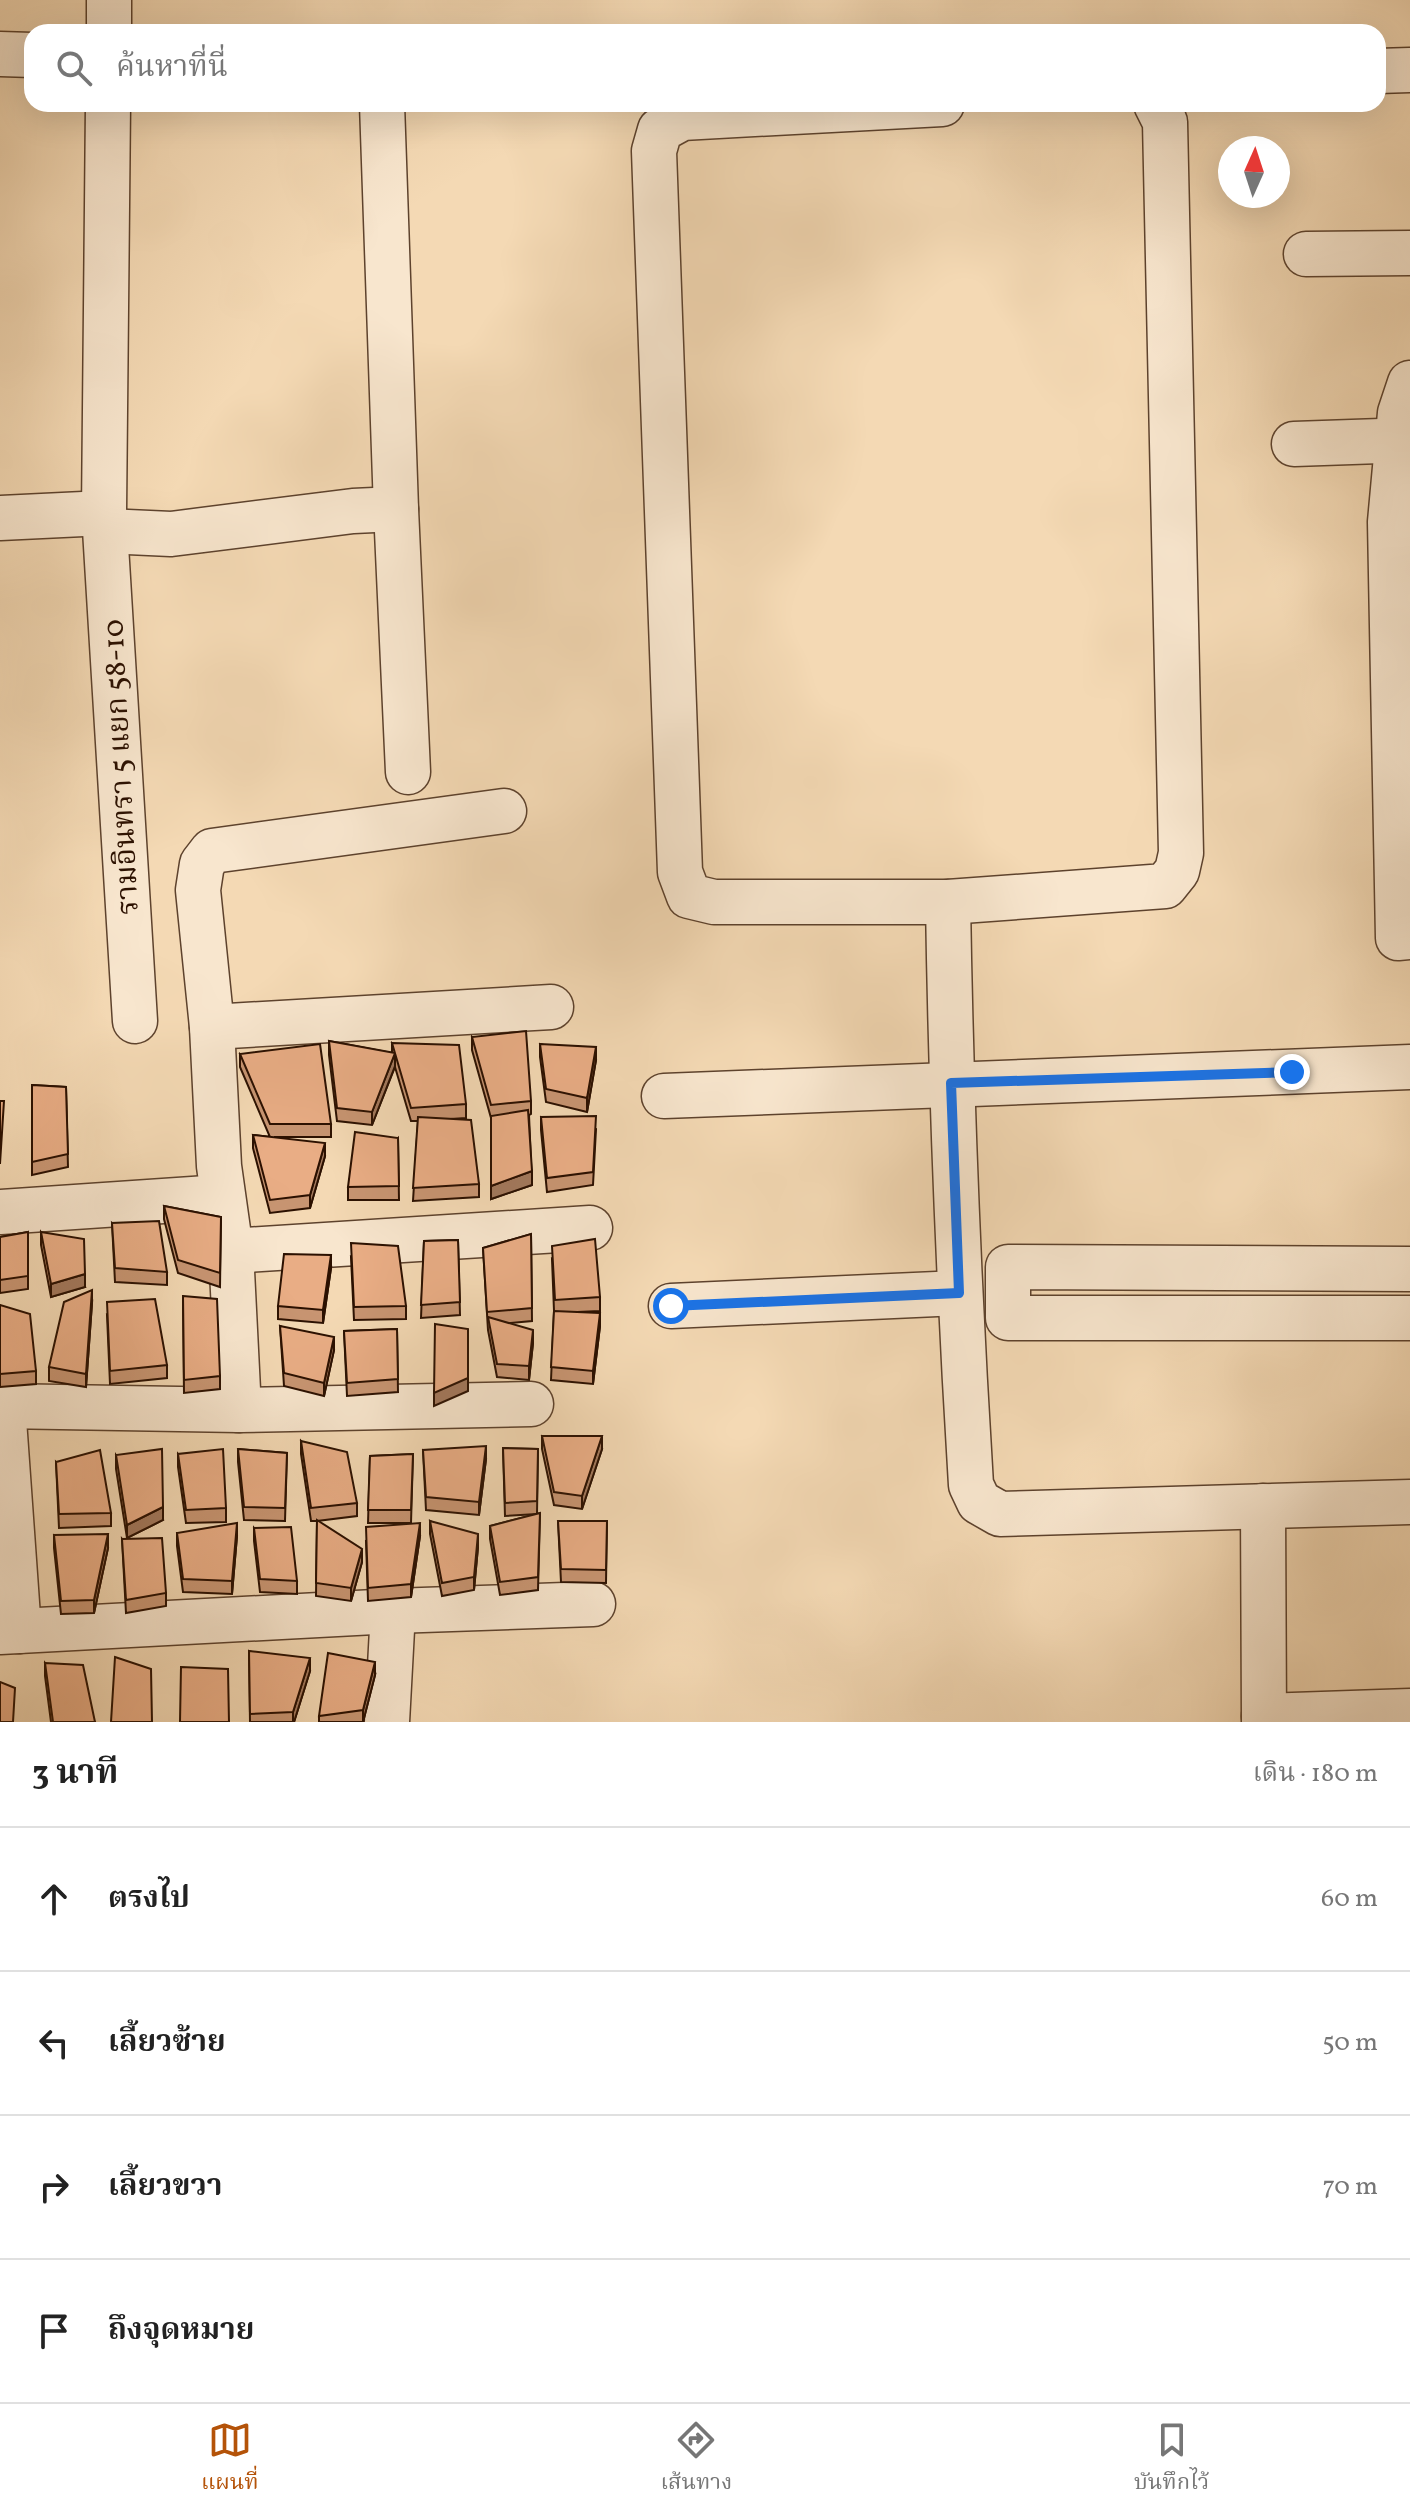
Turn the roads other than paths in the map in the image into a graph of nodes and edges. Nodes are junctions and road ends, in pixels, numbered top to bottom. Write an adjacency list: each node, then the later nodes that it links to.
1 (109, 0): 2 (street)
2 (109, 24)
3 (0, 54): 4 (street)
4 (24, 55)
5 (1410, 70): 6 (street)
6 (1386, 71)
7 (108, 112): 18 (street, รามอินทรา 5 แยก 58-10)
8 (382, 112): 16 (street)
9 (793, 112): 21 (street)
10 (1160, 112): 21 (street)
11 (1410, 253): 12 (street)
12 (1306, 254)
13 (1410, 383): 14 (street)
14 (1404, 440): 15 (street); 22 (street)
15 (1294, 444)
16 (396, 509): 18 (street); 19 (street)
17 (0, 518): 18 (street)
18 (105, 522): 24 (street, รามอินทรา 5 แยก 58-10)
19 (408, 772)
20 (504, 811): 25 (street)
21 (948, 902): 27 (street)
22 (1410, 937)
23 (551, 1007): 25 (street)
24 (135, 1021)
25 (212, 1027): 29 (street)
26 (1410, 1067): 27 (street)
27 (951, 1083): 28 (street); 34 (street)
28 (664, 1096)
29 (222, 1197): 30 (street); 32 (street)
30 (0, 1212)
31 (590, 1228): 32 (street)
32 (231, 1251): 39 (street)
33 (1410, 1269): 36 (street)
34 (959, 1293): 35 (street); 41 (street)
35 (671, 1306)
36 (1410, 1318)
37 (531, 1404): 39 (street)
38 (1, 1406): 39 (street); 44 (street)
39 (239, 1410)
40 (1410, 1502): 41 (street)
41 (1263, 1506): 46 (street)
42 (593, 1604): 43 (street)
43 (393, 1611): 44 (street); 47 (street)
44 (10, 1632)
45 (1410, 1711): 46 (street)
46 (1264, 1719)
47 (387, 1722)

